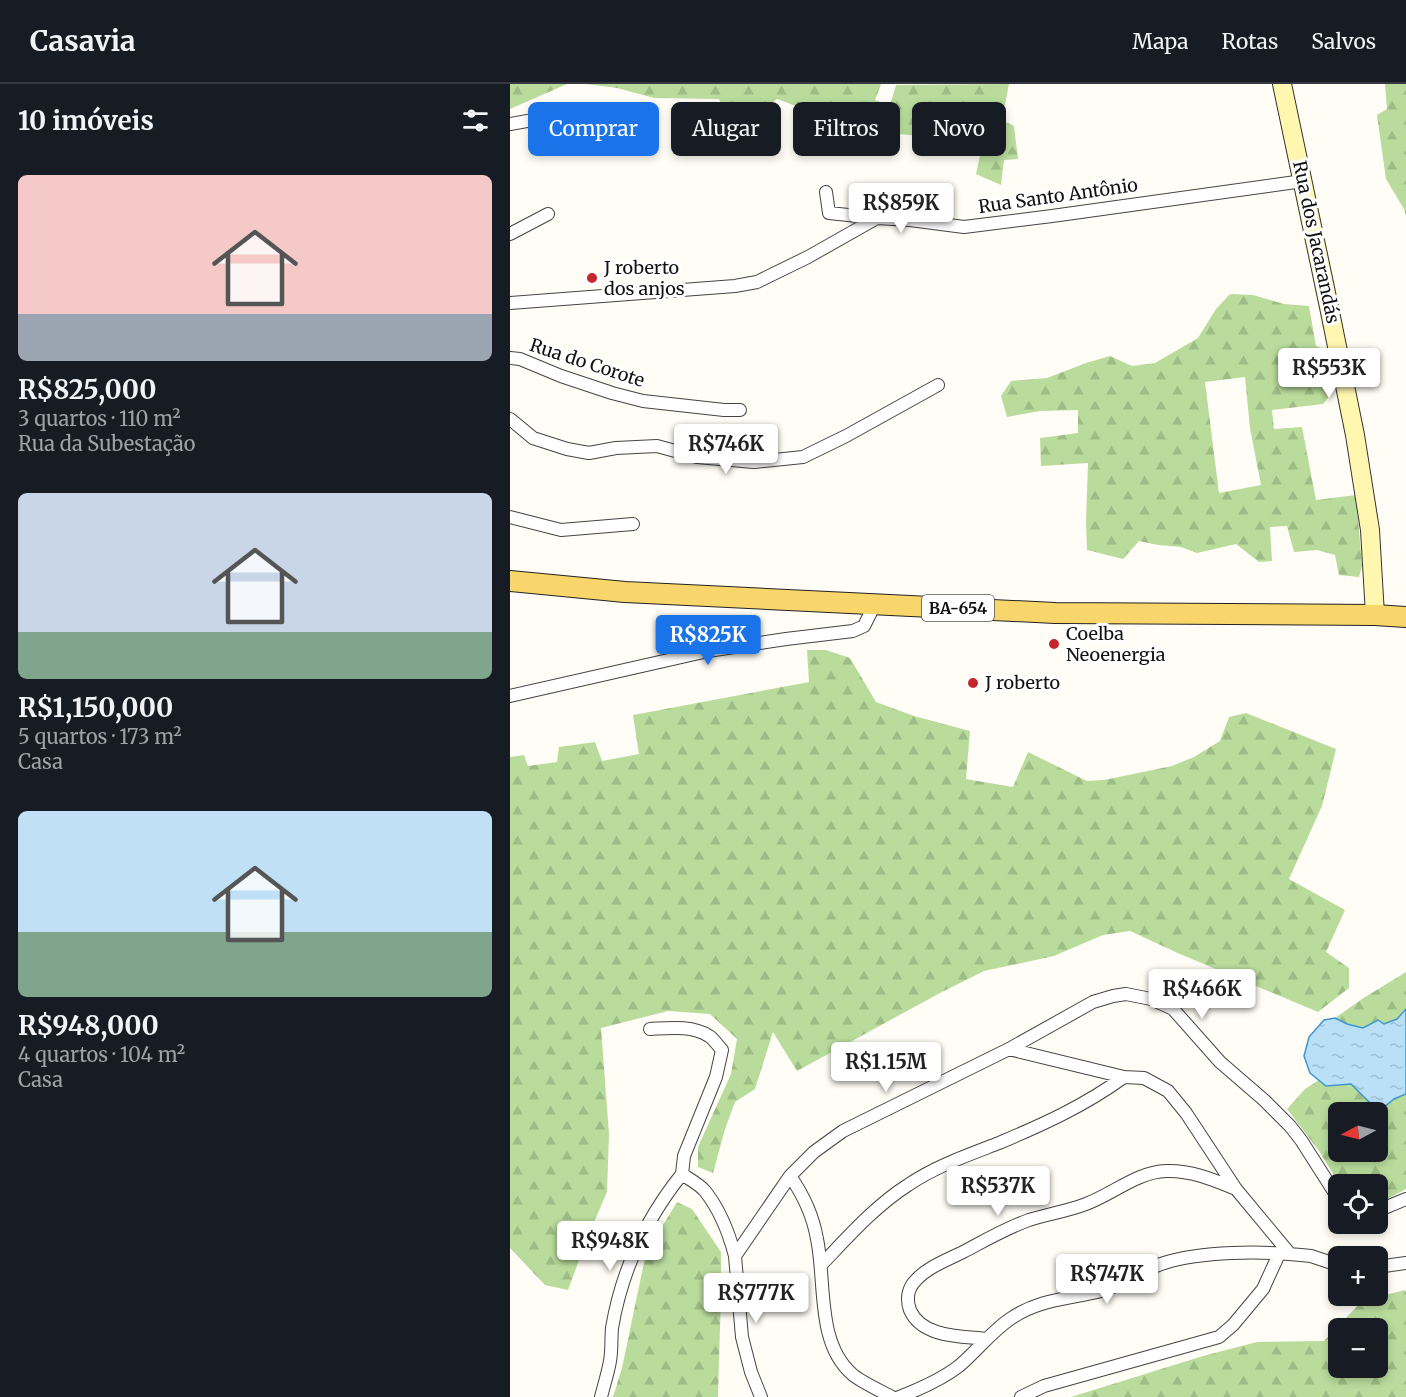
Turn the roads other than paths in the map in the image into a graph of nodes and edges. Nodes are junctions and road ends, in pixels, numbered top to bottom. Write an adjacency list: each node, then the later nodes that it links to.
1 (1282, 84): 4 (street, Rua dos Jacarandás)
2 (528, 121): 3 (street)
3 (510, 124)
4 (1303, 181): 7 (street, Rua Santo Antônio); 18 (street, Rua dos Jacarandás)
5 (826, 192): 7 (street, Rua Santo Antônio)
6 (548, 214): 8 (street)
7 (877, 218): 9 (street)
8 (510, 234)
9 (510, 303)
10 (510, 358): 12 (street, Rua do Corote)
11 (938, 385): 13 (street)
12 (740, 410)
13 (510, 419)
14 (510, 517): 15 (street)
15 (633, 524)
16 (510, 581): 17 (main road, BA-654)
17 (875, 604): 18 (main road, BA-654); 20 (street)
18 (1375, 615): 19 (main road, BA-654)
19 (1406, 617)
20 (510, 696)
21 (650, 1029): 24 (street)
22 (1008, 1049): 23 (street); 25 (street); 26 (street)
23 (1124, 1077): 27 (street); 34 (street)
24 (682, 1174): 31 (street); 38 (street)
25 (790, 1176): 31 (street); 34 (street)
26 (1328, 1182)
27 (1236, 1190): 30 (street); 36 (street)
28 (1406, 1199): 29 (street)
29 (1388, 1206)
30 (1285, 1254): 32 (street); 36 (street); 37 (street)
31 (735, 1256): 39 (street)
32 (1328, 1262)
33 (1406, 1263): 35 (street)
34 (821, 1265): 40 (street)
35 (1388, 1265)
36 (987, 1339): 41 (street)
37 (1044, 1386): 42 (street); 43 (street)
38 (601, 1397)
39 (760, 1397)
40 (892, 1397)
41 (899, 1397)
42 (1021, 1397)
43 (1034, 1397)

